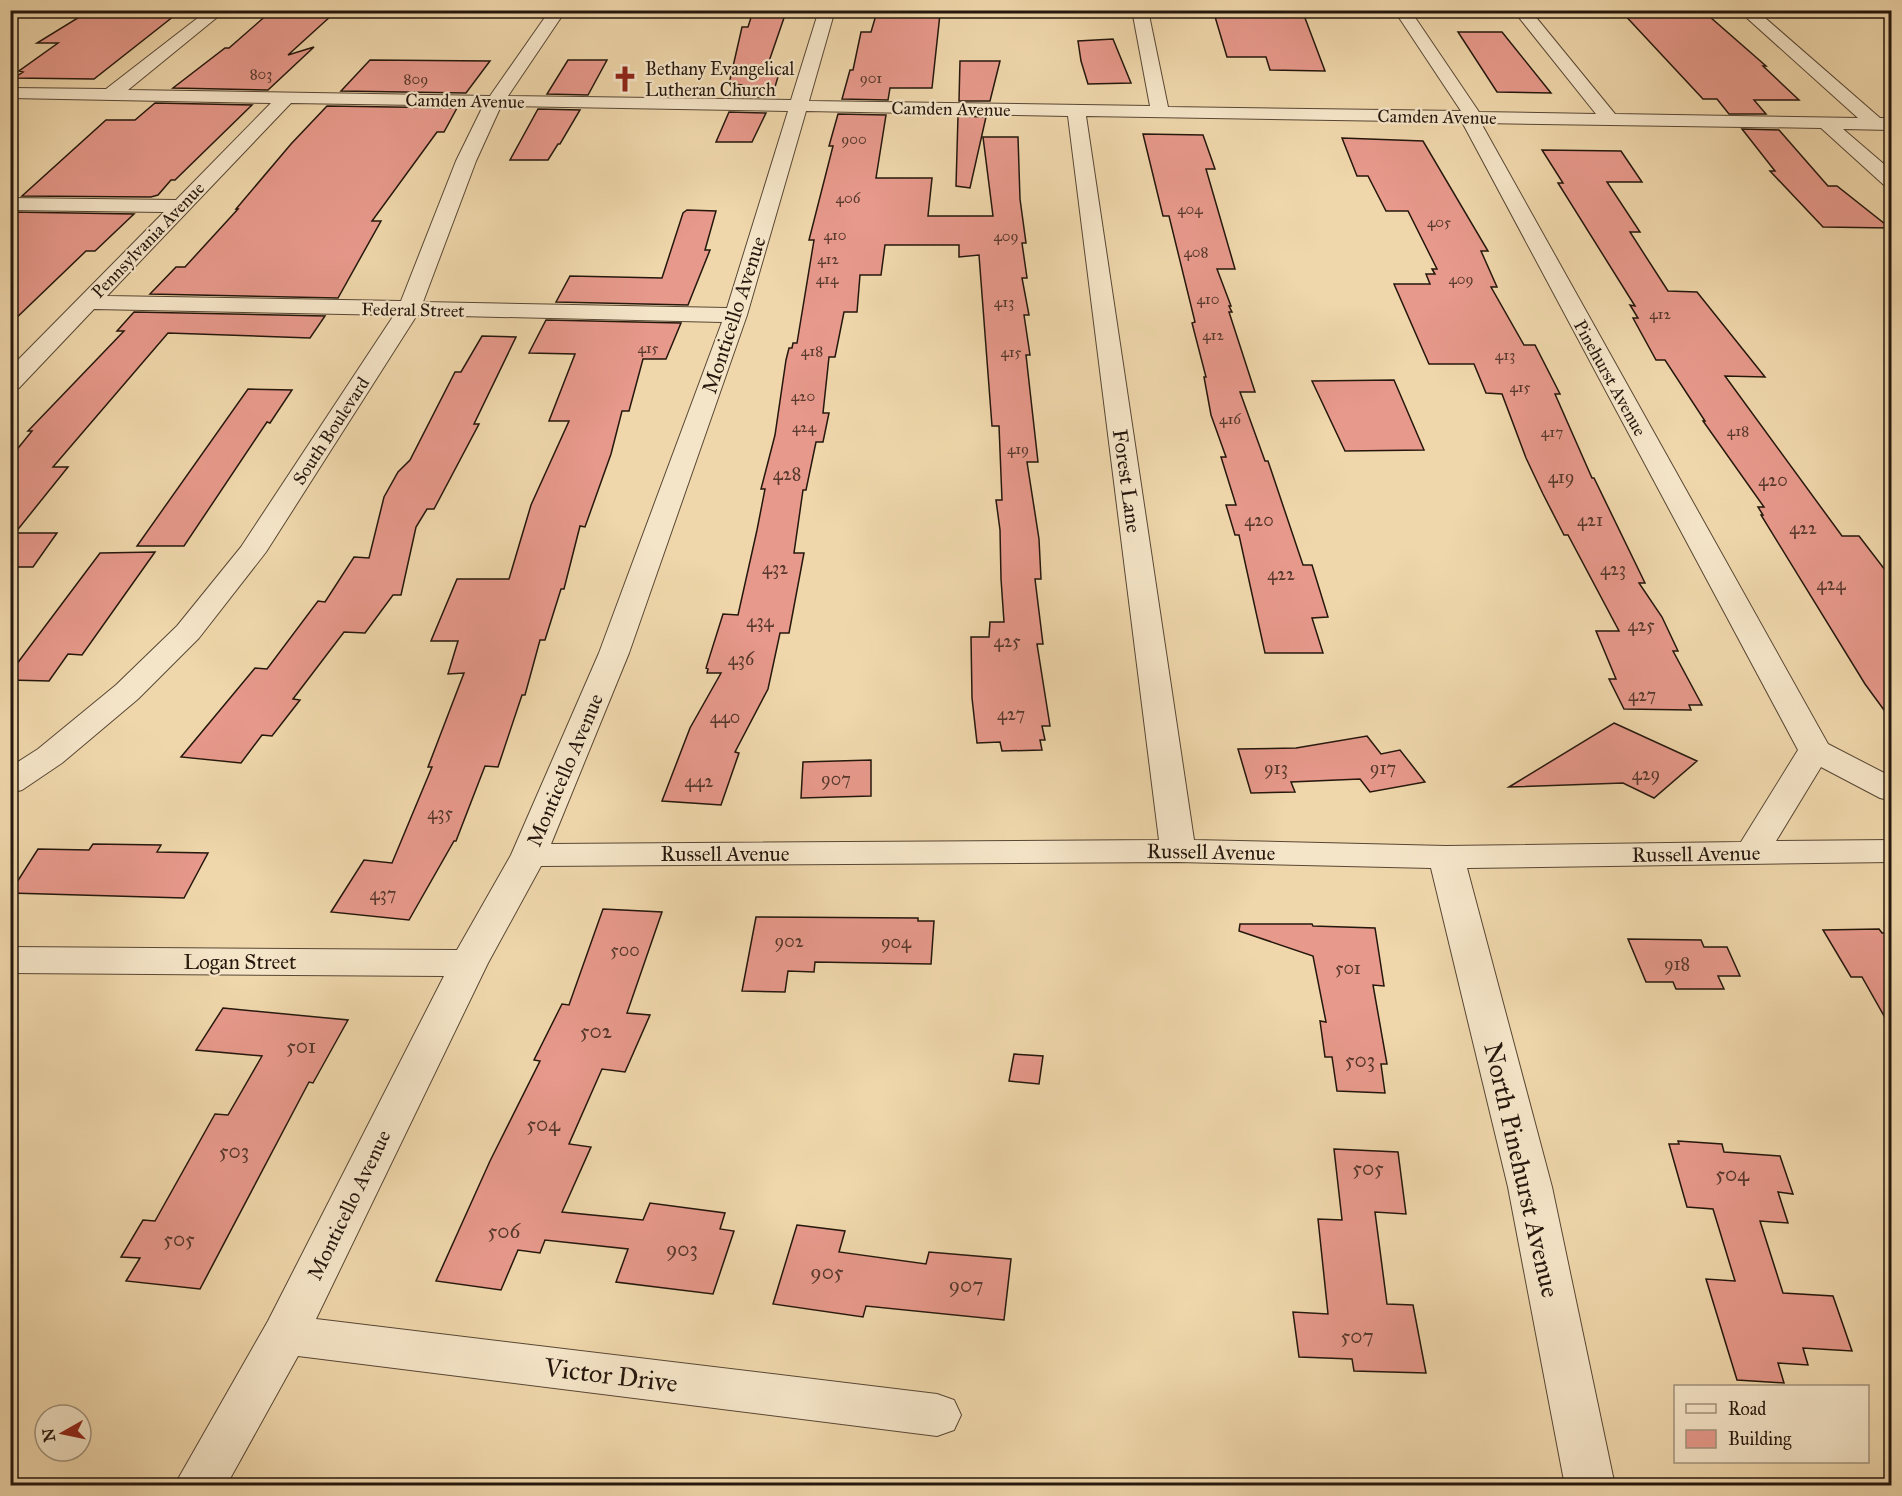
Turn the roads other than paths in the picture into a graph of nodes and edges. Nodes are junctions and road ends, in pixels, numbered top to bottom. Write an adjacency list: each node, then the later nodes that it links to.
1 (218, 10): 8 (street)
2 (558, 10): 11 (street, South Boulevard)
3 (827, 10): 12 (street, Monticello Avenue)
4 (1140, 10): 14 (street)
5 (1402, 10): 15 (street, Pinehurst Avenue)
6 (1521, 10): 16 (street)
7 (1746, 10): 18 (street)
8 (110, 95): 9 (street, Camden Avenue); 10 (street, Camden Avenue)
9 (14, 96)
10 (287, 98): 11 (street, Camden Avenue); 21 (street, Pennsylvania Avenue)
11 (496, 102): 12 (street, Camden Avenue); 23 (street, South Boulevard)
12 (798, 107): 13 (street, Camden Avenue); 24 (street, Monticello Avenue)
13 (1076, 111): 14 (street, Camden Avenue); 31 (street, Forest Lane)
14 (1160, 112): 15 (street, Camden Avenue)
15 (1471, 117): 16 (street, Camden Avenue); 28 (street, Pinehurst Avenue)
16 (1610, 119): 17 (street, Camden Avenue)
17 (1826, 123): 18 (street, Camden Avenue); 19 (street)
18 (1884, 124)
19 (1892, 182)
20 (10, 204): 21 (street)
21 (180, 206): 22 (street, Pennsylvania Avenue)
22 (89, 302): 23 (street, Federal Street); 26 (street, Pennsylvania Avenue)
23 (409, 310): 24 (street, Federal Street); 29 (street, South Boulevard)
24 (736, 315): 34 (street, Monticello Avenue)
25 (10, 355): 26 (street)
26 (38, 355): 27 (street, Pennsylvania Avenue)
27 (10, 384)
28 (1815, 750): 30 (street); 33 (street)
29 (10, 783)
30 (1892, 791)
31 (1178, 851): 34 (street, Russell Avenue); 35 (street, Russell Avenue)
32 (1892, 851): 33 (street, Russell Avenue)
33 (1751, 854): 35 (street, Russell Avenue)
34 (530, 855): 37 (street, Monticello Avenue)
35 (1446, 856): 41 (street, North Pinehurst Avenue)
36 (10, 960): 37 (street, Logan Street)
37 (469, 963): 38 (street, Monticello Avenue)
38 (285, 1335): 39 (street, Victor Drive); 40 (street, Monticello Avenue)
39 (937, 1415)
40 (199, 1485)
41 (1590, 1485)

